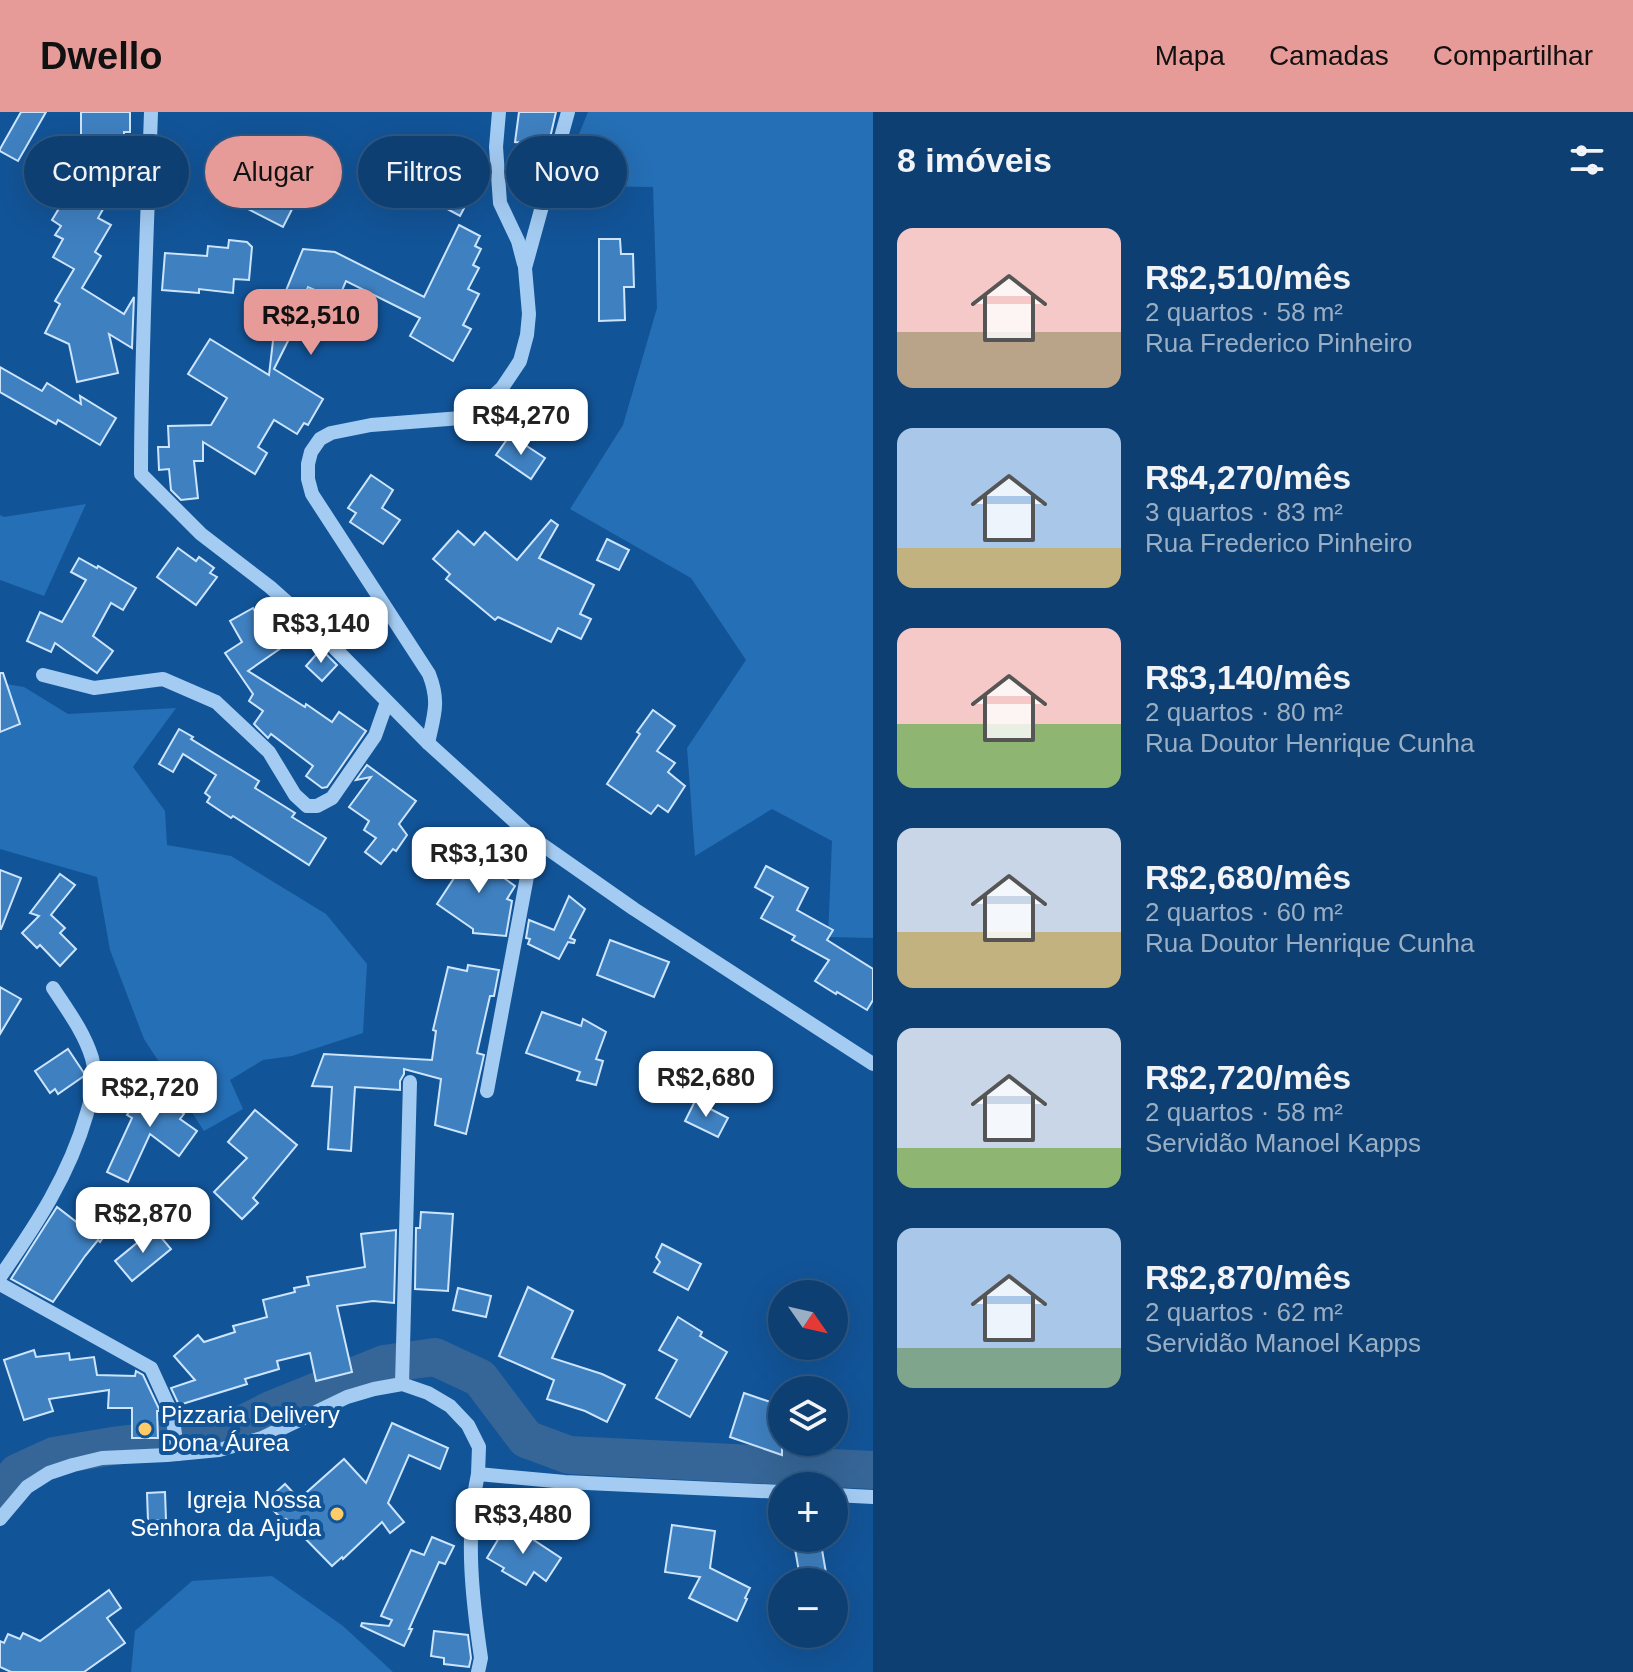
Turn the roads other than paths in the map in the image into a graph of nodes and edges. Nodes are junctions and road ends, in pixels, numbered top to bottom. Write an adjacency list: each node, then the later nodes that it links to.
1 (151, 112): 6 (street)
2 (499, 112): 4 (street)
3 (568, 112): 4 (street)
4 (525, 268): 7 (street)
5 (43, 675): 6 (street)
6 (387, 702): 7 (street)
7 (428, 743): 8 (street)
8 (534, 839): 10 (street); 12 (street)
9 (53, 988): 13 (street)
10 (873, 1064)
11 (410, 1082): 15 (street)
12 (487, 1091)
13 (0, 1277)
14 (0, 1284): 16 (street)
15 (402, 1383): 16 (street); 17 (street)
16 (177, 1453): 21 (street)
17 (478, 1474): 18 (street); 22 (street)
18 (768, 1491)
19 (848, 1496): 20 (street)
20 (873, 1497)
21 (1, 1515)
22 (478, 1672)

